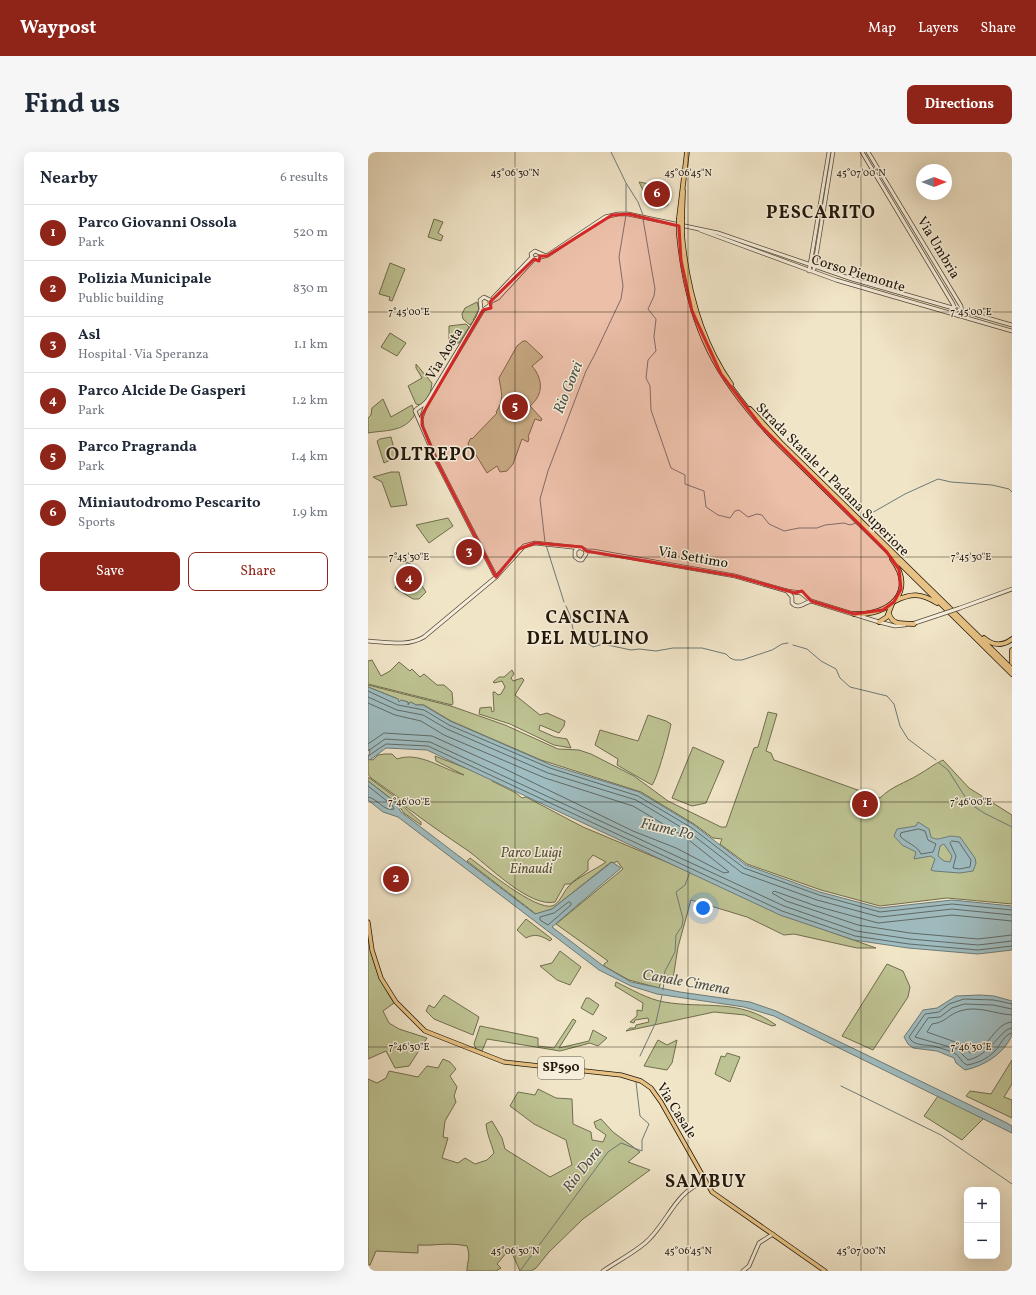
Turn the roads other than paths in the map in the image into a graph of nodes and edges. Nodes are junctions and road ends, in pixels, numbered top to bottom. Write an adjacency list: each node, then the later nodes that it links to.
1 (688, 152): 8 (highway, Strada Statale 11 Padana Superiore, bridge)
2 (828, 152): 6 (street)
3 (833, 152): 6 (street)
4 (862, 152): 24 (street, Via Umbria)
5 (868, 152): 25 (street, Via Umbria)
6 (822, 207): 13 (street); 14 (street)
7 (700, 230): 9 (street, Corso Piemonte); 10 (street, Corso Piemonte); 11 (street, Corso Piemonte)
8 (681, 235): 35 (highway, Strada Statale 11 Padana Superiore); 51 (highway, Strada Statale 11 Padana Superiore)
9 (771, 252): 11 (street); 13 (street, Corso Piemonte)
10 (541, 255): 12 (street); 12 (street)
11 (769, 256): 15 (street, Corso Piemonte)
12 (533, 258): 21 (street)
13 (810, 266): 14 (street, Corso Piemonte); 15 (street)
14 (814, 267): 16 (street); 17 (street, Corso Piemonte)
15 (809, 271): 16 (street, Corso Piemonte)
16 (813, 272): 18 (street, Corso Piemonte)
17 (858, 281): 18 (street); 19 (street, Corso Piemonte)
18 (857, 286): 20 (street, Corso Piemonte)
19 (875, 286): 20 (street); 24 (street, Corso Piemonte)
20 (874, 291): 26 (street, Corso Piemonte)
21 (490, 300): 22 (street); 23 (street)
22 (480, 306): 23 (street); 30 (street, Via Aosta)
23 (485, 309): 31 (street, Via Aosta)
24 (956, 309): 25 (street, Corso Piemonte); 26 (street, Via Umbria)
25 (962, 311): 27 (street); 28 (street, Corso Piemonte)
26 (958, 315): 27 (street, Corso Piemonte)
27 (962, 316): 29 (street, Corso Piemonte)
28 (1012, 325)
29 (1012, 331)
30 (422, 407): 31 (street); 32 (street, Via Aosta)
31 (423, 413): 32 (street); 33 (street)
32 (418, 415): 33 (street)
33 (422, 425): 37 (street)
34 (576, 550): 36 (street); 36 (street); 37 (street)
35 (886, 550): 45 (highway); 46 (highway, Strada Statale 11 Padana Superiore)
36 (586, 553): 39 (street, Via Settimo)
37 (496, 577): 53 (street)
38 (1011, 590): 50 (street, bridge)
39 (787, 591): 40 (street, Via Settimo); 41 (street)
40 (795, 593): 41 (street); 42 (street)
41 (792, 597): 44 (street)
42 (805, 597): 43 (street); 44 (street)
43 (811, 601): 44 (street); 47 (street)
44 (804, 603)
45 (893, 603): 46 (highway); 47 (highway); 48 (highway)
46 (944, 608): 57 (highway, Strada Statale 11 Padana Superiore)
47 (854, 614): 49 (street)
48 (889, 614): 49 (highway); 50 (highway)
49 (879, 622): 50 (street)
50 (914, 624)
51 (968, 626): 52 (highway); 56 (highway, Strada Statale 11 Padana Superiore)
52 (1012, 639)
53 (368, 641)
54 (1012, 650): 55 (highway)
55 (1012, 662)
56 (1012, 669)
57 (1012, 674)
58 (368, 922): 59 (main road, Via Casale / SP590)
59 (704, 1182): 60 (main road, Via Casale / SP590); 61 (street)
60 (773, 1234): 62 (street); 63 (main road, Via Casale / SP590)
61 (603, 1271)
62 (743, 1271)
63 (825, 1271)

